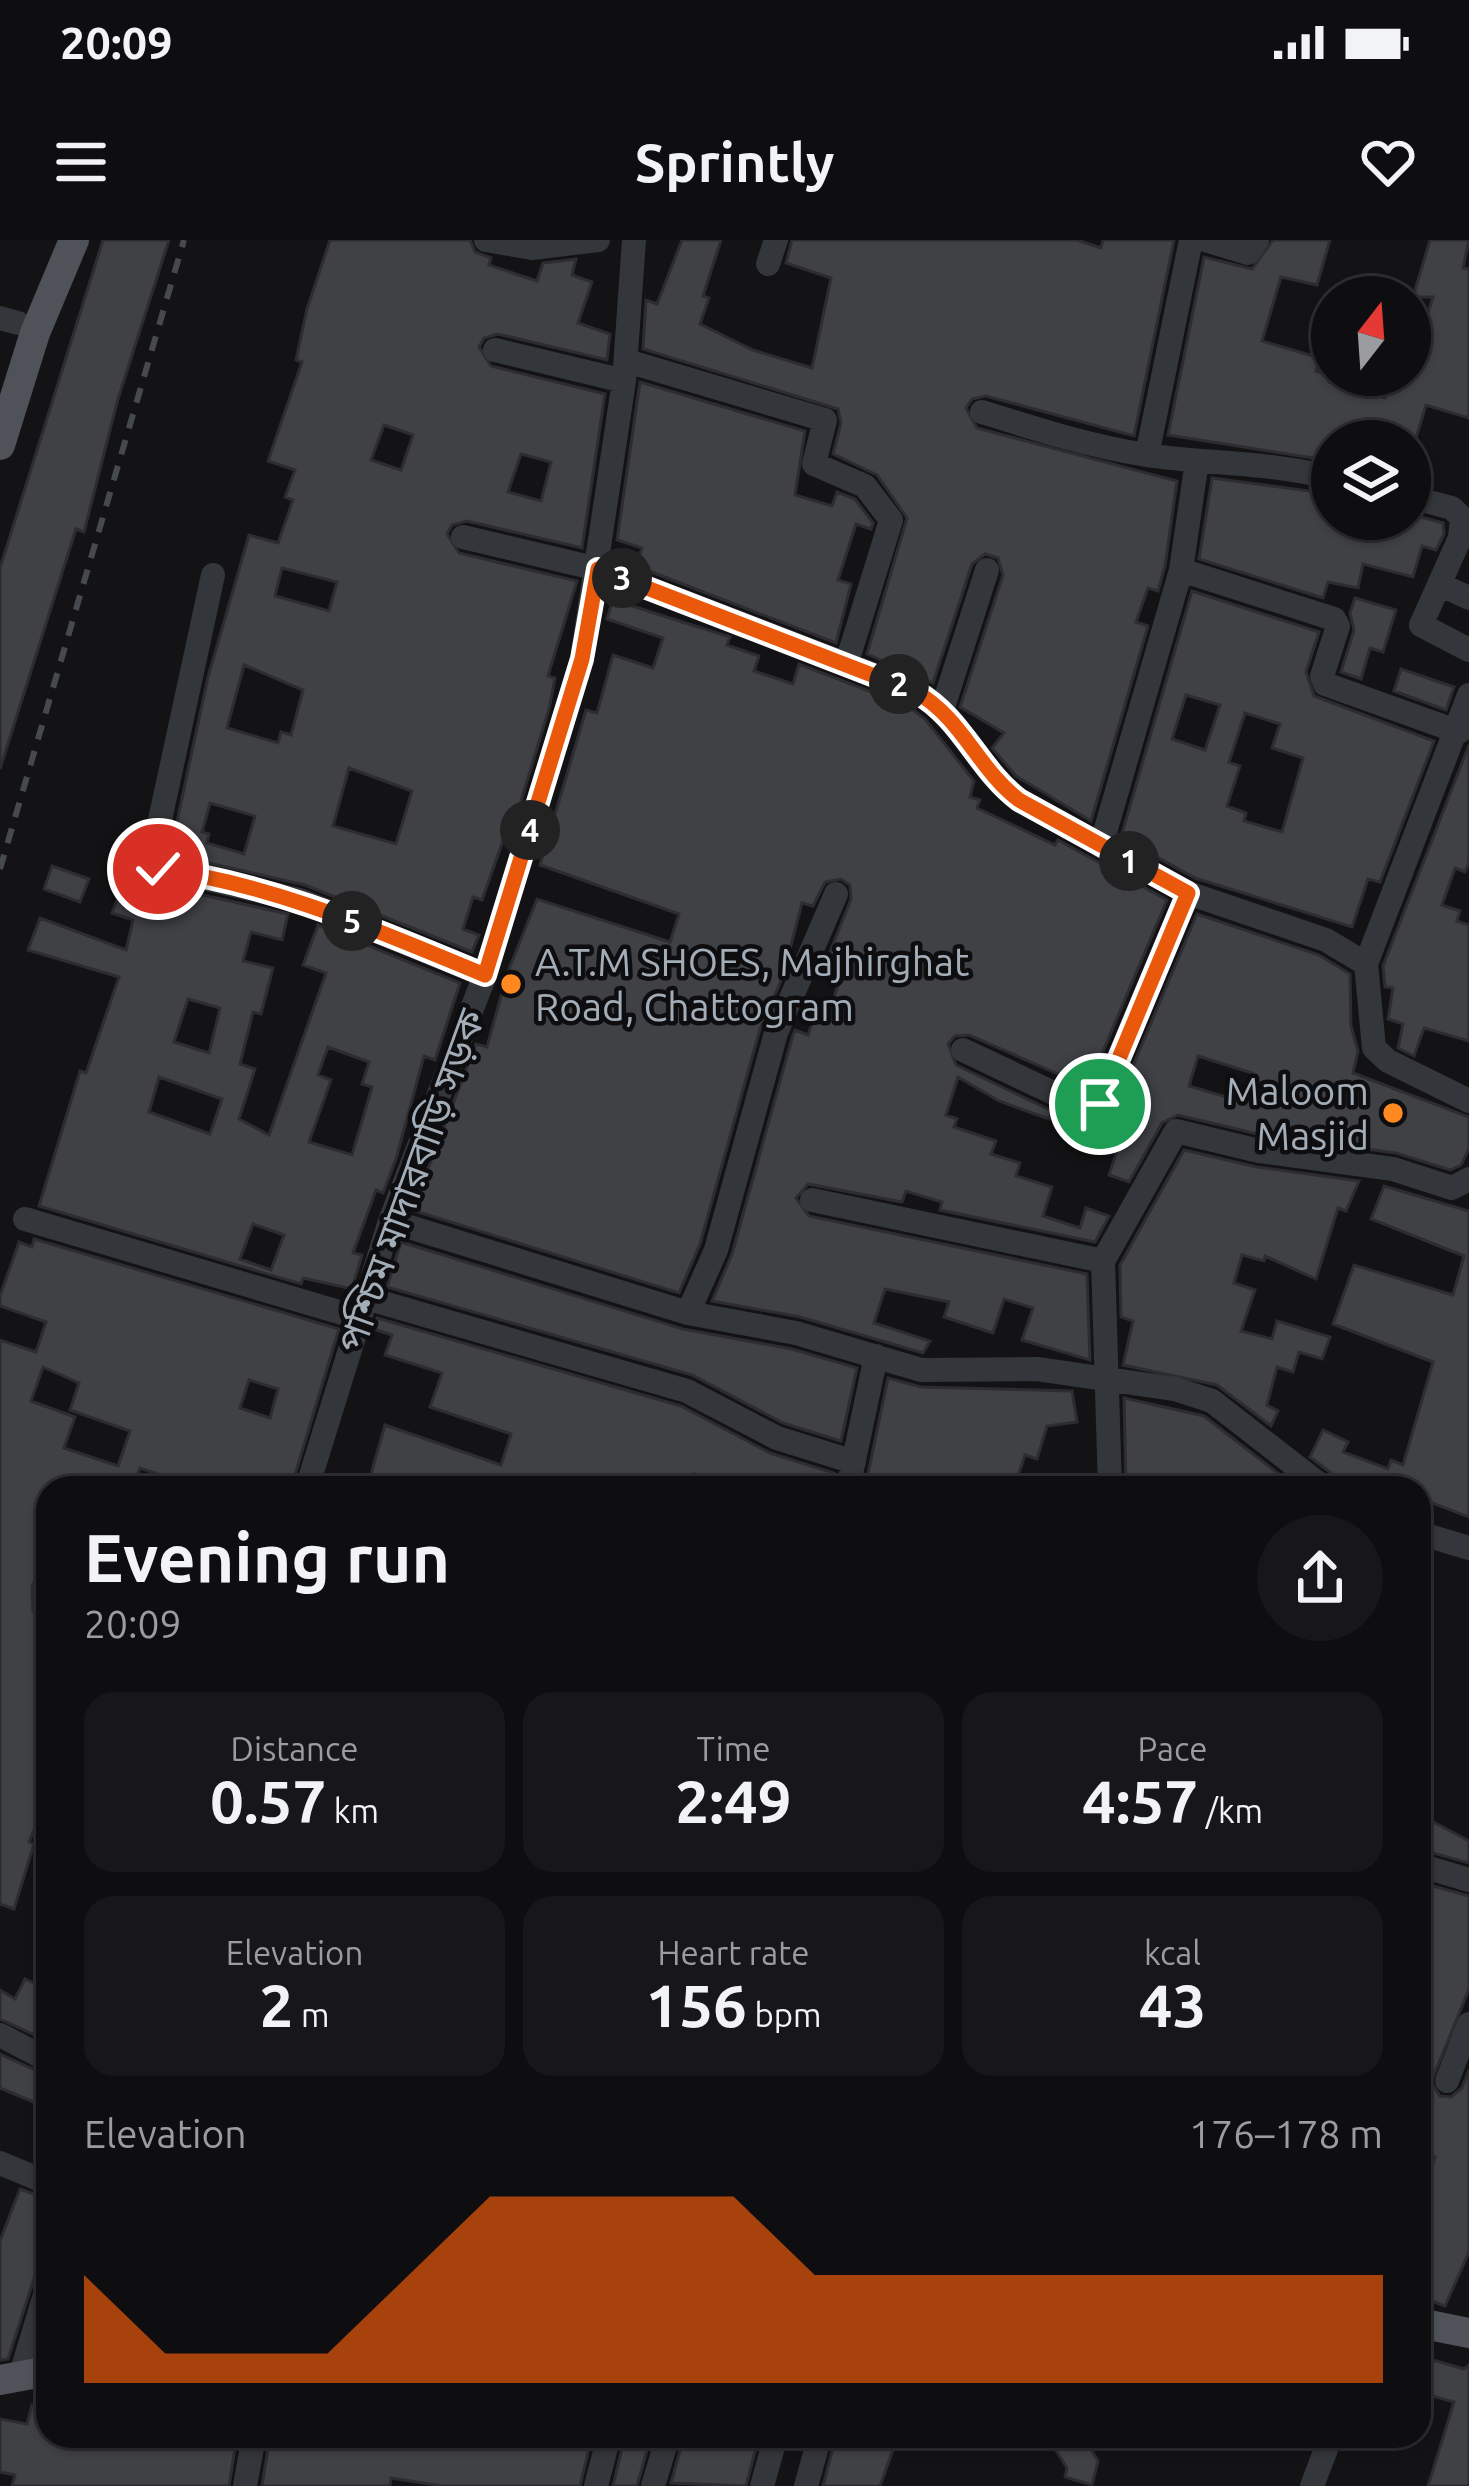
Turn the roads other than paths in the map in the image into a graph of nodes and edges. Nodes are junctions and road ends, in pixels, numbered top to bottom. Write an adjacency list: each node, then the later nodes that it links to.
1 (53, 240): 9 (main road)
2 (74, 240): 14 (main road)
3 (486, 240): 4 (street)
4 (598, 240)
5 (634, 240): 11 (street, পশ্চিম মাদারবাড়ি সড়ক)
6 (1191, 240): 15 (street)
7 (1204, 240): 8 (street)
8 (1257, 240)
9 (9, 321): 12 (main road)
10 (495, 350): 11 (street)
11 (626, 371): 20 (street, পশ্চিম মাদারবাড়ি সড়ক); 27 (street)
12 (0, 382)
13 (982, 412): 15 (street)
14 (0, 445)
15 (1147, 455): 16 (street)
16 (1197, 461): 17 (street); 22 (street)
17 (1311, 472)
18 (1431, 502): 24 (street)
19 (463, 537): 20 (street)
20 (598, 569): 27 (street); 35 (street, পশ্চিম মাদারবাড়ি সড়ক)
21 (987, 570): 29 (street)
22 (1180, 570): 30 (street); 31 (street)
23 (213, 575): 35 (street)
24 (1439, 584): 25 (street); 26 (street)
25 (1469, 598)
26 (1469, 650)
27 (847, 662): 29 (street)
28 (1469, 695): 30 (street)
29 (943, 707): 31 (street)
30 (1459, 732): 34 (street)
31 (1101, 846): 32 (street)
32 (1188, 893): 34 (street); 36 (street)
33 (836, 894): 44 (street)
34 (1366, 964): 37 (street)
35 (485, 975): 41 (street, পশ্চিম মাদারবাড়ি সড়ক)
36 (963, 1051)
37 (1469, 1101)
38 (1469, 1179): 42 (street)
39 (812, 1200): 42 (street)
40 (25, 1219): 43 (street)
41 (390, 1221): 43 (street, পশ্চিম মাদারবাড়ি সড়ক); 44 (street)
42 (1103, 1261): 46 (street)
43 (363, 1308): 47 (street); 48 (street, পশ্চিম মাদারবাড়ি সড়ক)
44 (688, 1313): 45 (street)
45 (876, 1356): 46 (street); 47 (street)
46 (1104, 1376): 50 (street); 51 (street)
47 (854, 1462): 49 (street)
48 (311, 1476)
49 (851, 1476)
50 (1110, 1476)
51 (1309, 1476)
52 (1431, 1537): 53 (street)
53 (1469, 1547)
54 (1431, 1869): 55 (street)
55 (1469, 1880)
56 (1469, 2024): 59 (street)
57 (0, 2035): 58 (street)
58 (36, 2054)
59 (1448, 2081)
60 (0, 2163): 61 (street)
61 (36, 2178)
62 (1431, 2324): 64 (main road)
63 (36, 2328): 65 (street)
64 (1468, 2329)
65 (23, 2375)
66 (252, 2448): 72 (street)
67 (606, 2448): 73 (street)
68 (664, 2448): 74 (street)
69 (773, 2448): 75 (street)
70 (817, 2448): 76 (street)
71 (1326, 2448): 77 (street)
72 (245, 2486)
73 (596, 2486)
74 (652, 2486)
75 (762, 2486)
76 (806, 2486)
77 (1312, 2486)

